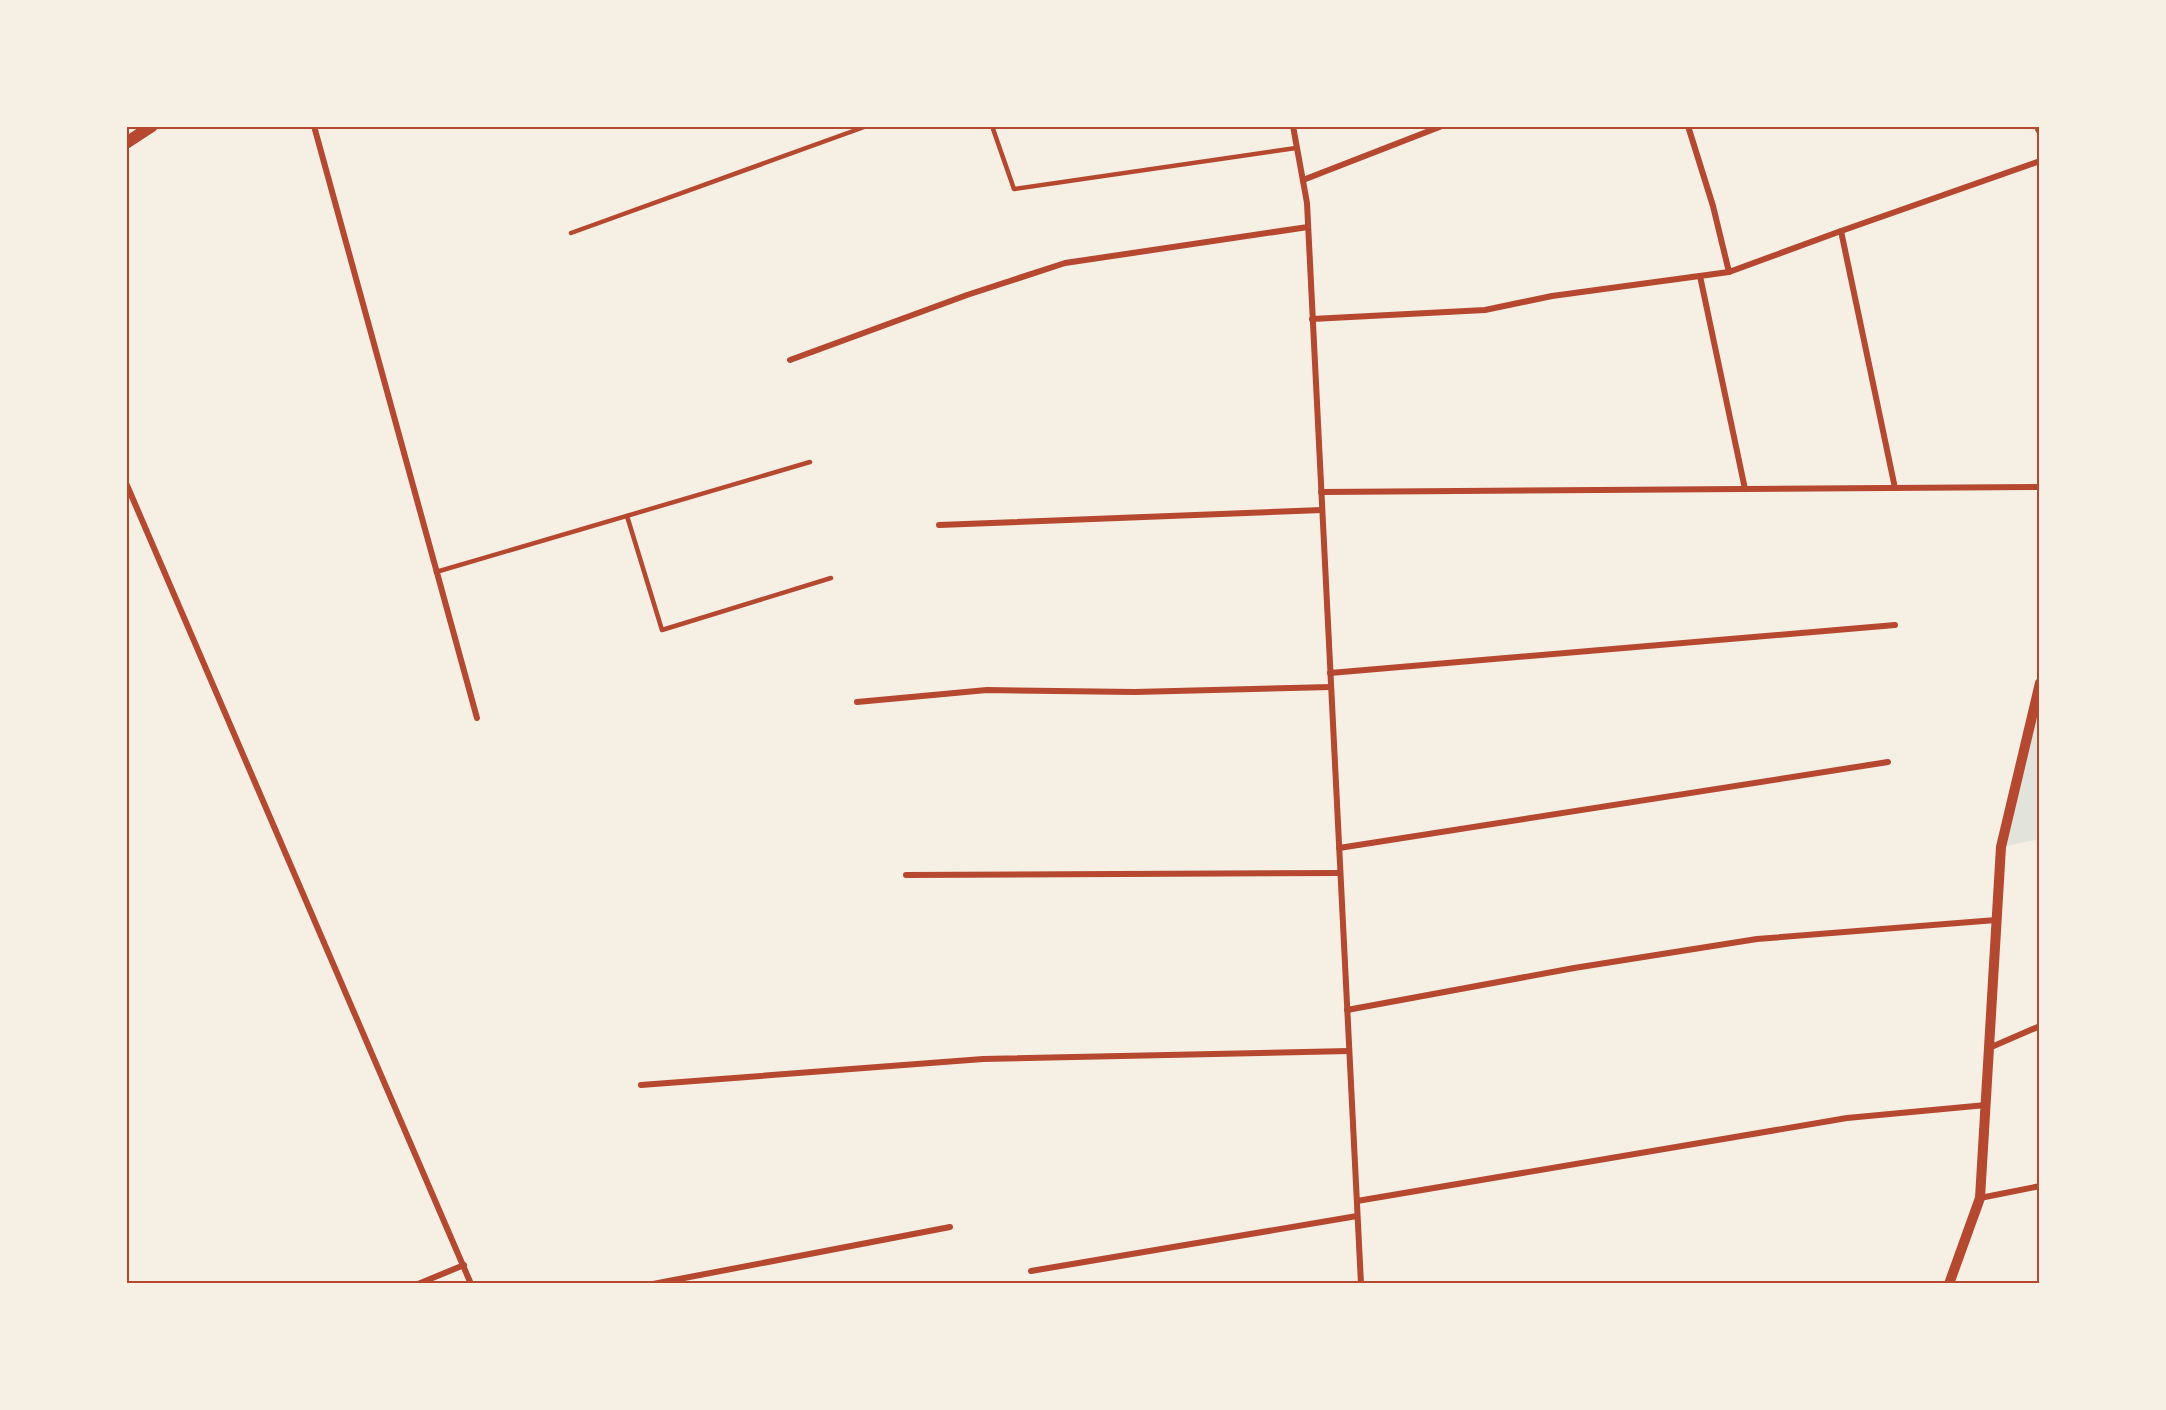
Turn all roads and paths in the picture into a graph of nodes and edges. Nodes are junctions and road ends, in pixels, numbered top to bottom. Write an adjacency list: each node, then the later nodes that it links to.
1 (152, 126): 8 (main road)
2 (314, 126): 28 (street)
3 (867, 126): 14 (lane)
4 (992, 126): 9 (lane)
5 (1293, 126): 9 (street)
6 (1442, 126): 11 (street)
7 (1688, 126): 15 (street)
8 (126, 143)
9 (1296, 148): 11 (street)
10 (2040, 161): 13 (street)
11 (1302, 180): 12 (street)
12 (1308, 227): 17 (street); 18 (street)
13 (1841, 231): 15 (street); 22 (street)
14 (571, 233)
15 (1729, 272): 16 (street)
16 (1700, 276): 17 (street); 23 (street)
17 (1312, 319): 24 (street)
18 (790, 360)
19 (810, 462): 26 (lane)
20 (126, 483): 52 (street)
21 (2040, 487): 22 (street)
22 (1895, 488): 23 (street)
23 (1745, 489): 24 (street)
24 (1321, 492): 25 (street)
25 (1322, 510): 27 (street); 31 (street)
26 (627, 516): 28 (lane); 29 (lane)
27 (939, 525)
28 (436, 572): 35 (street)
29 (831, 578)
30 (1895, 625): 31 (street)
31 (1330, 673): 33 (street)
32 (2040, 683): 40 (street)
33 (1331, 687): 34 (street); 37 (street)
34 (857, 702)
35 (477, 718)
36 (1888, 762): 37 (street)
37 (1339, 848): 38 (street)
38 (1340, 873): 39 (street); 41 (street)
39 (906, 875)
40 (1996, 920): 41 (street); 43 (street)
41 (1347, 1010): 44 (street)
42 (2040, 1026): 43 (street)
43 (1989, 1048): 46 (street)
44 (1349, 1051): 45 (street); 49 (street)
45 (641, 1085)
46 (1986, 1105): 48 (street); 49 (street)
47 (2040, 1186): 48 (street)
48 (1980, 1198): 58 (street)
49 (1357, 1201): 50 (street)
50 (1357, 1216): 53 (street); 57 (street)
51 (950, 1227): 56 (street)
52 (464, 1265): 54 (street); 55 (street)
53 (1031, 1272)
54 (418, 1284)
55 (471, 1284)
56 (652, 1284)
57 (1360, 1284)
58 (1949, 1284)

